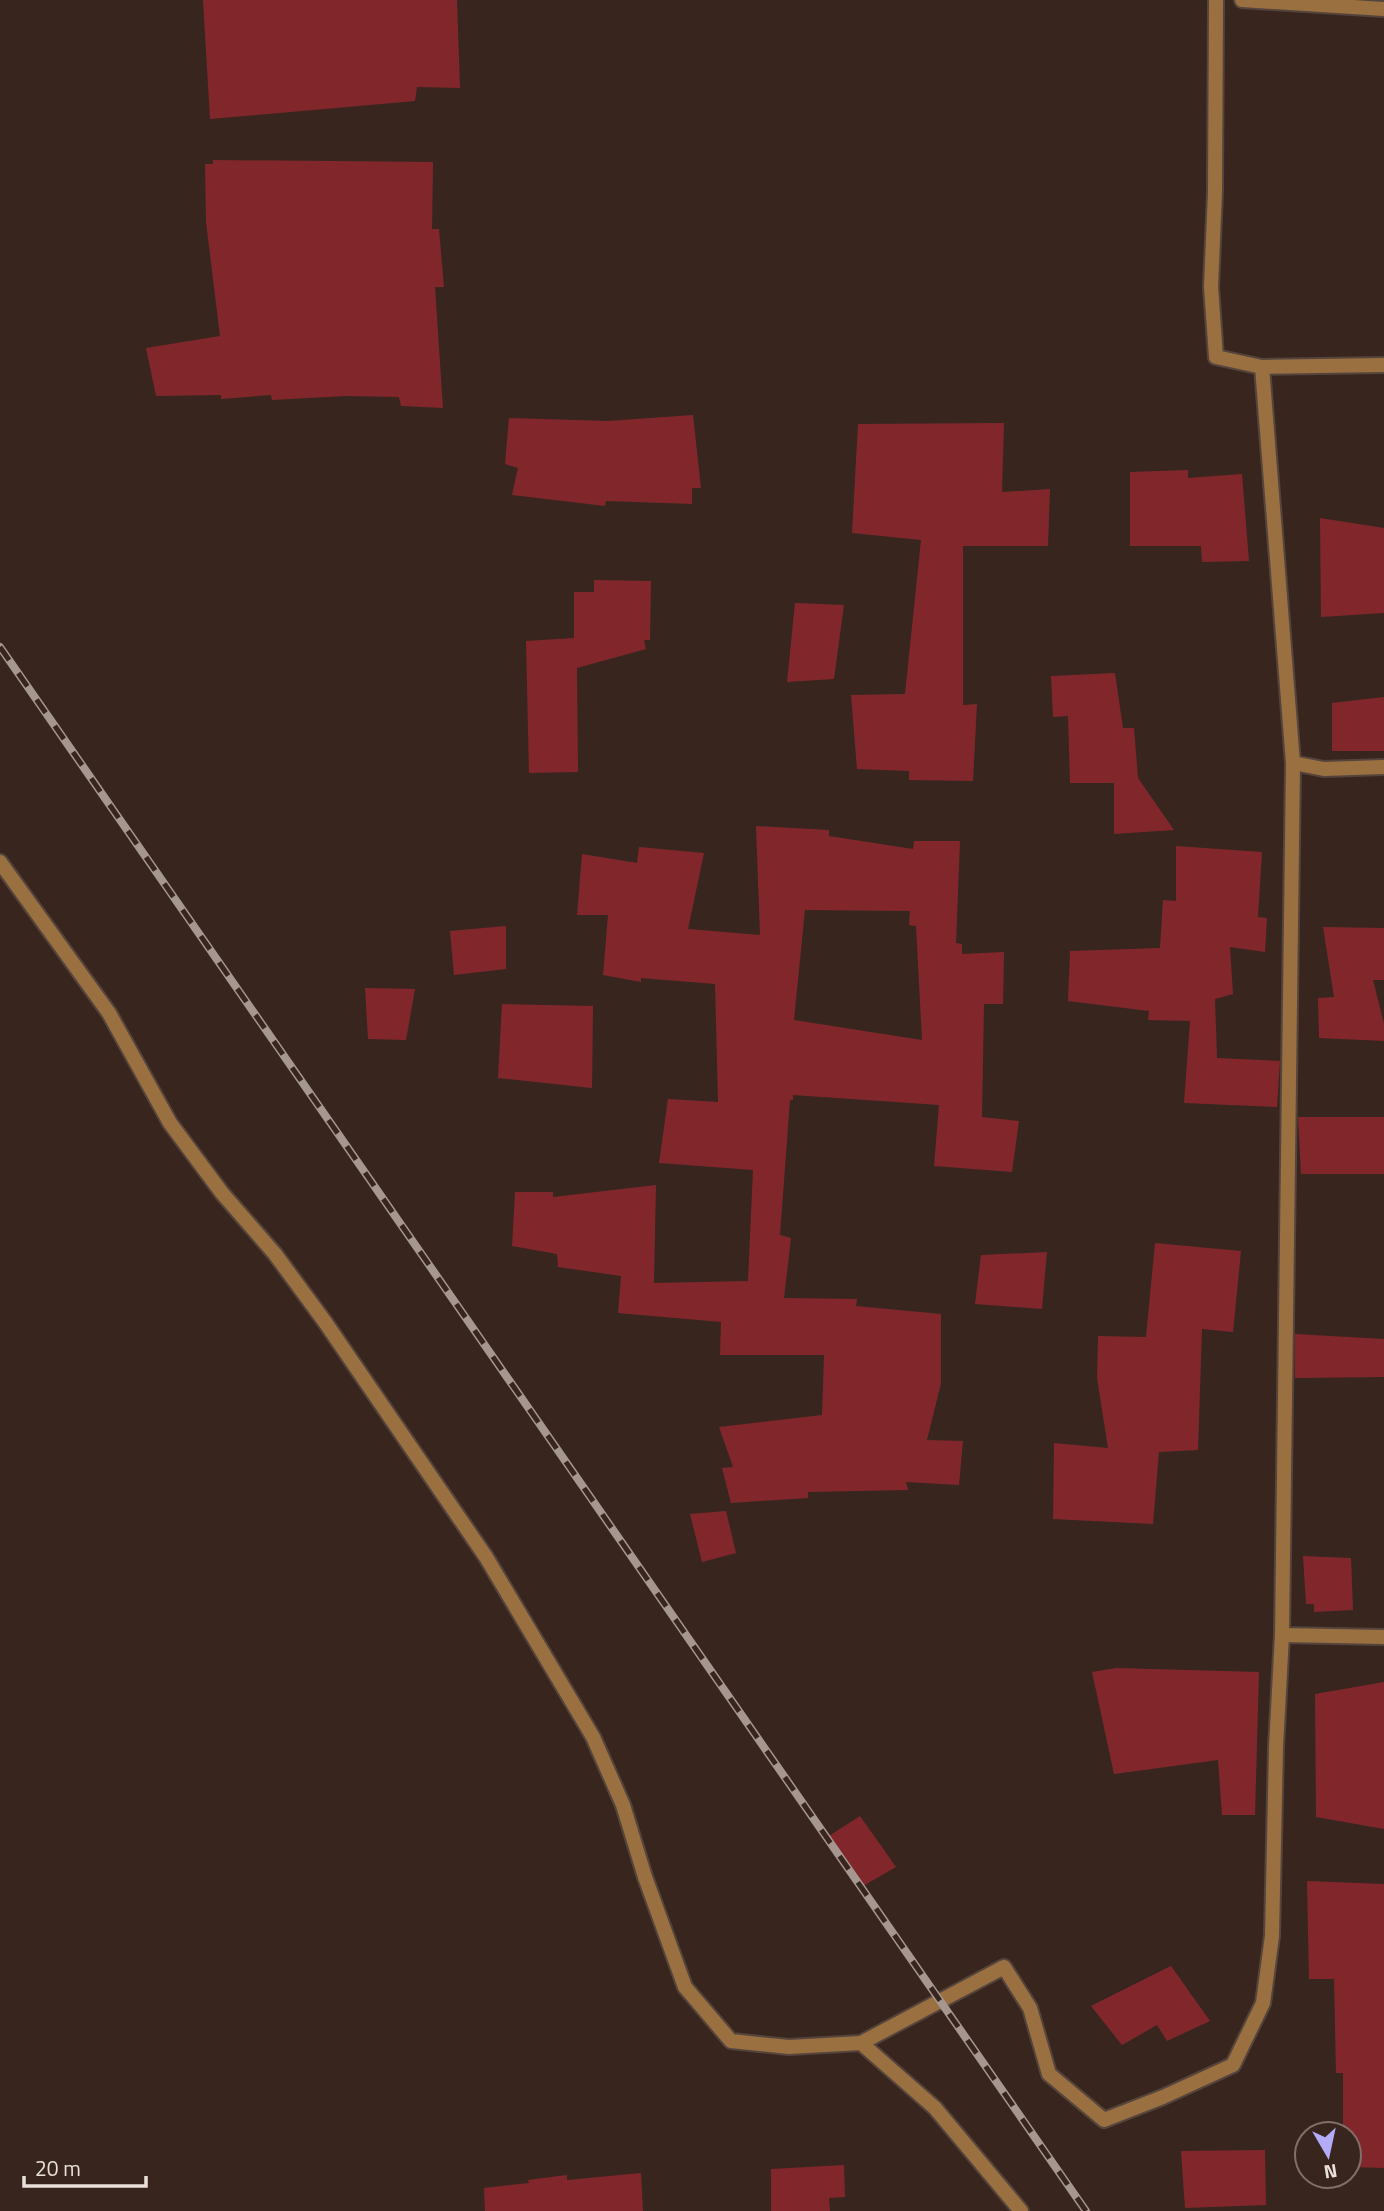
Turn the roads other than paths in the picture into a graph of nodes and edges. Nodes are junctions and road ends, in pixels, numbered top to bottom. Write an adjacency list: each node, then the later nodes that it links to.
1 (1216, 0): 5 (street)
2 (1242, 0): 3 (street)
3 (1384, 9)
4 (1384, 365): 5 (street)
5 (1262, 367): 6 (street)
6 (1293, 763): 7 (street); 9 (street)
7 (1384, 767)
8 (0, 862): 11 (street)
9 (1282, 1635): 10 (street); 11 (street)
10 (1384, 1637)
11 (861, 2043): 12 (street)
12 (1021, 2211)

